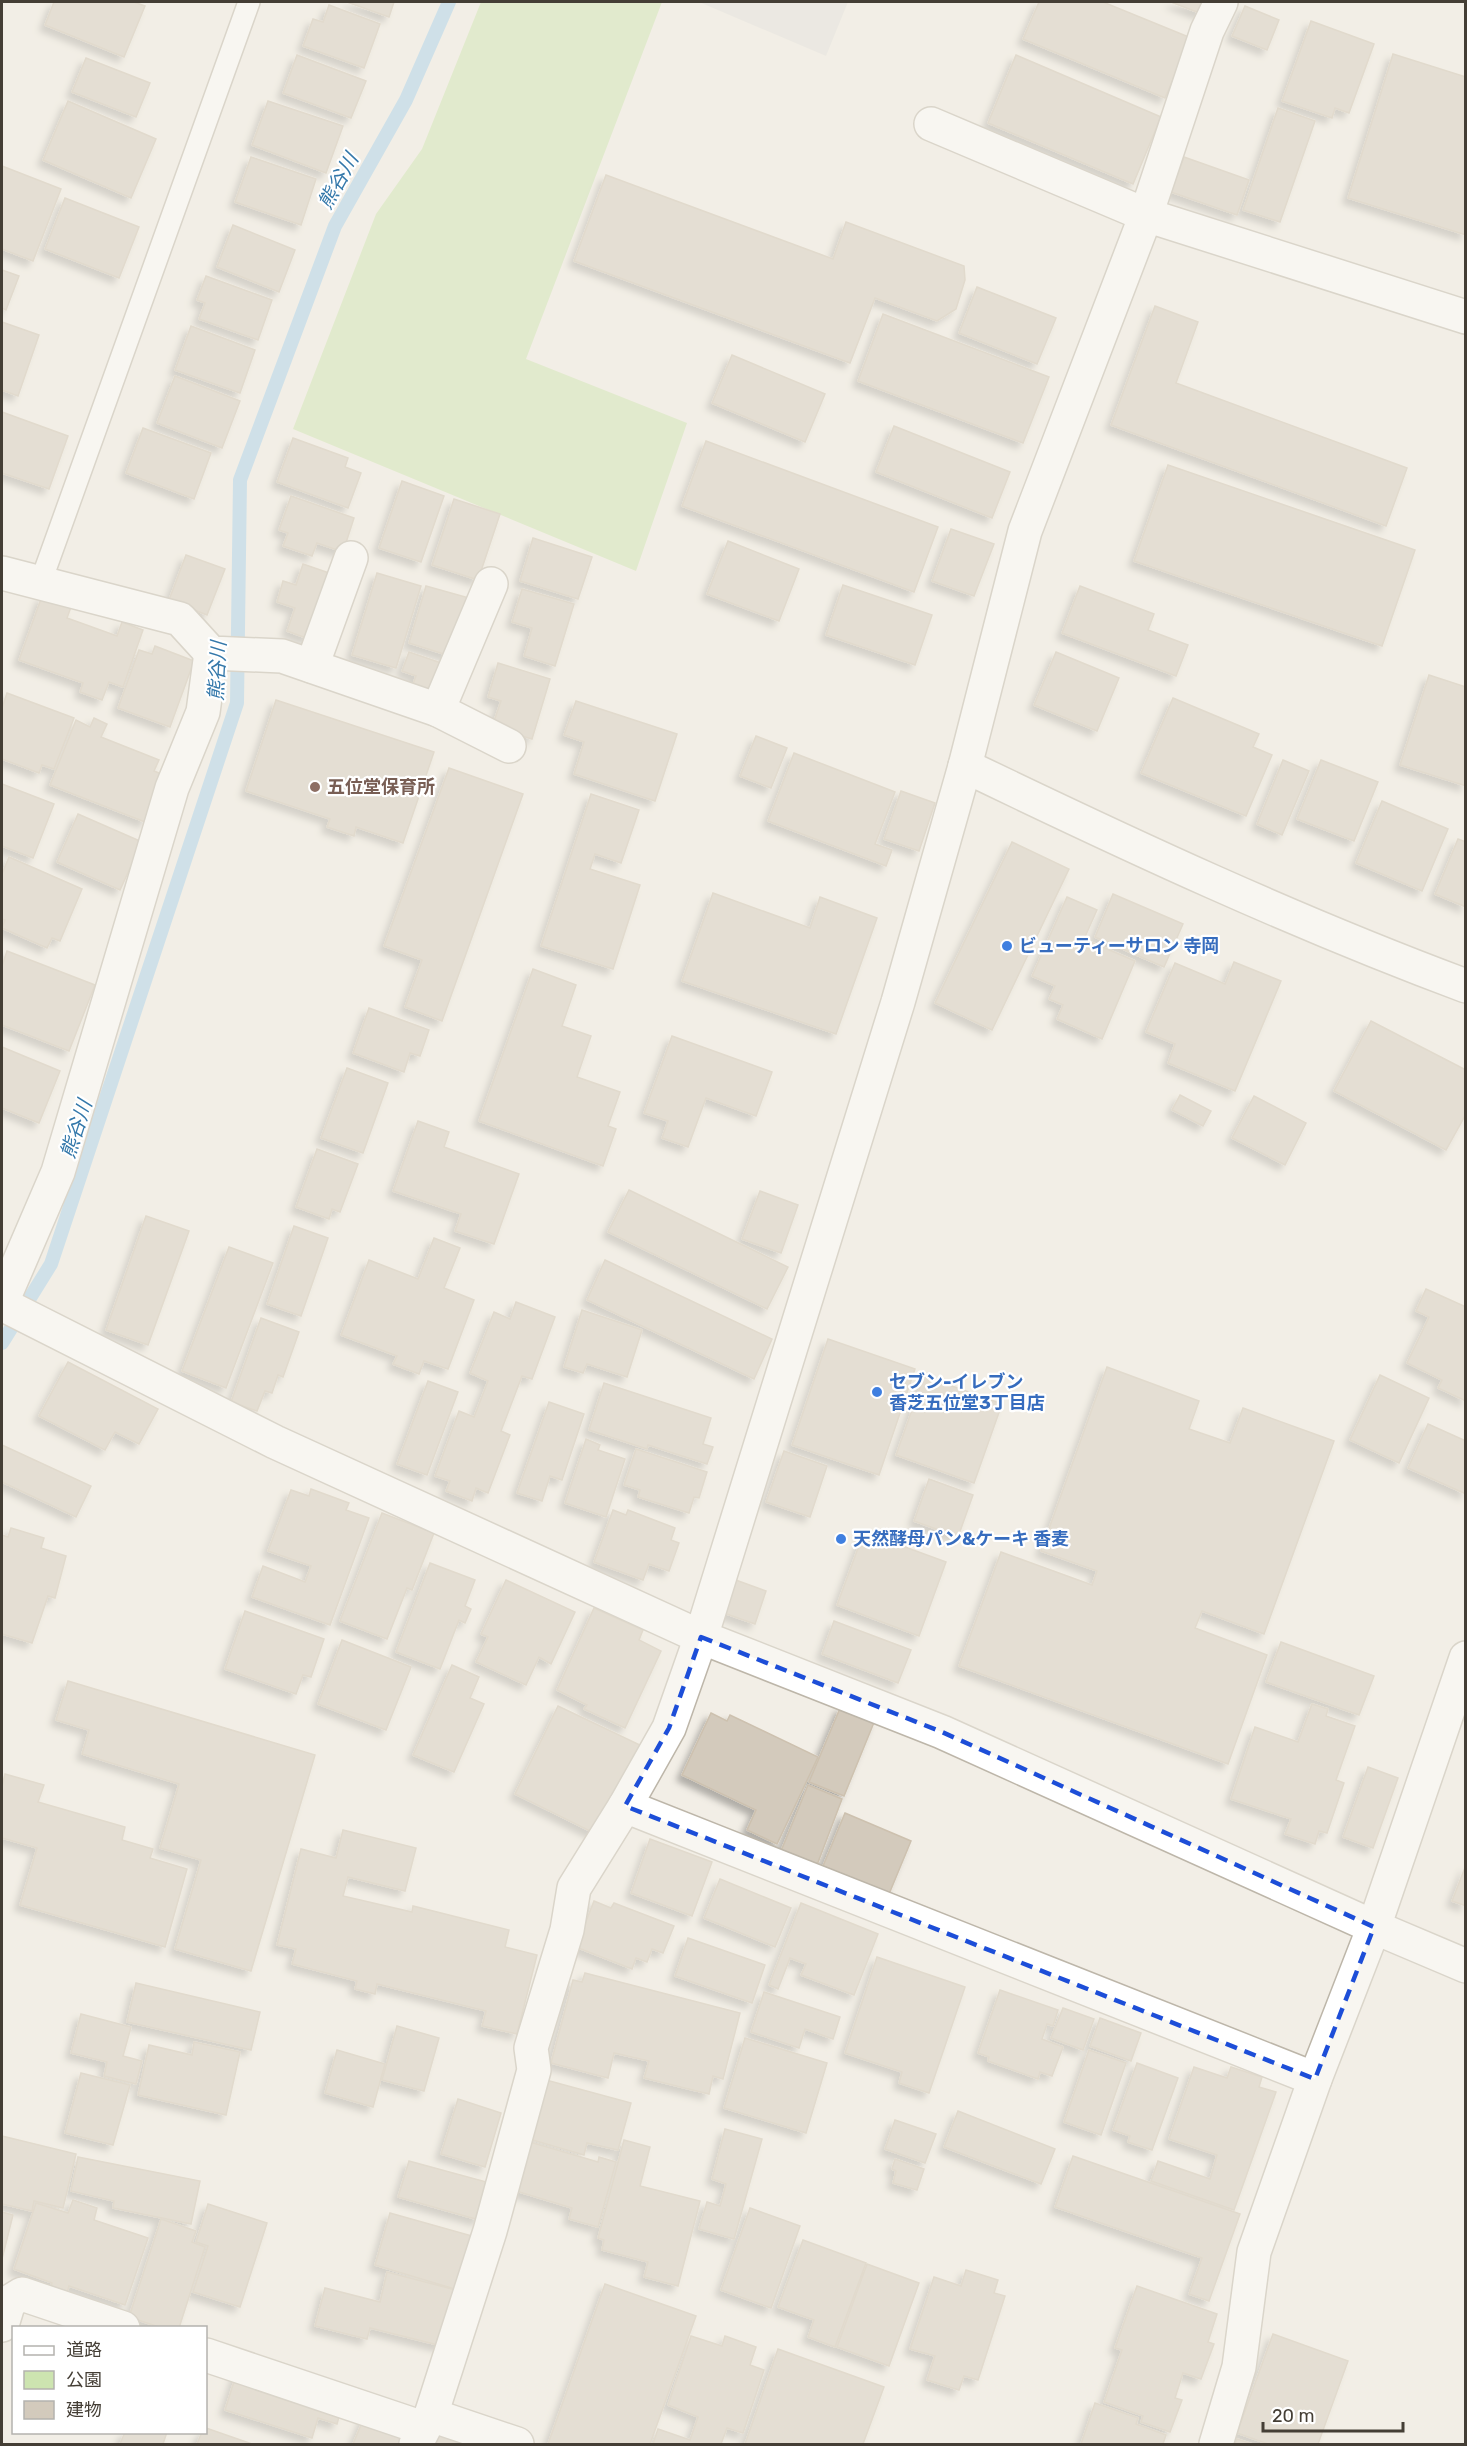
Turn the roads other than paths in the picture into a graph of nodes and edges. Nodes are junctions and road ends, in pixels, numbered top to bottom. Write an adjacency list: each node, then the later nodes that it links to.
1 (249, 2): 8 (lane)
2 (1221, 2): 4 (street)
3 (931, 124): 4 (street)
4 (1146, 215): 5 (street); 14 (street)
5 (1466, 317)
6 (351, 558): 11 (street)
7 (2, 573): 8 (street)
8 (40, 584): 10 (street)
9 (491, 584): 12 (street)
10 (211, 653): 11 (street); 16 (street)
11 (297, 661): 12 (street)
12 (438, 710): 13 (street)
13 (509, 746)
14 (965, 766): 15 (street); 17 (street)
15 (1466, 986)
16 (13, 1309): 17 (street)
17 (701, 1637): 19 (street); 20 (street)
18 (1466, 1658): 20 (street)
19 (625, 1806): 22 (street); 26 (street)
20 (1374, 1927): 21 (street); 22 (street)
21 (1466, 1966)
22 (1315, 2079): 28 (street)
23 (2, 2325): 24 (street)
24 (117, 2326)
25 (207, 2355): 26 (street)
26 (423, 2429): 27 (street)
27 (517, 2445)
28 (1216, 2445)

